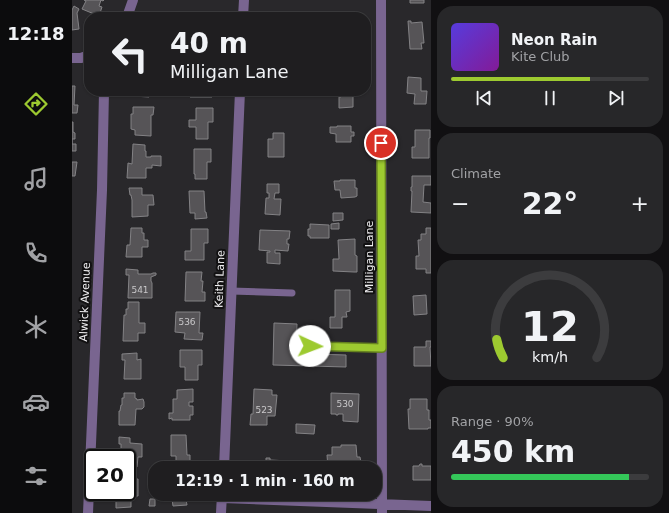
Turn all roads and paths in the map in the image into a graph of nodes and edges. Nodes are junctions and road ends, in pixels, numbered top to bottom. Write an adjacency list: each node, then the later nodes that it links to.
1 (134, 0): 4 (street)
2 (244, 0): 5 (street)
3 (381, 0): 13 (street, Milligan Lane)
4 (130, 12)
5 (243, 12)
6 (84, 57): 7 (street)
7 (72, 58)
8 (104, 96): 19 (street, Alwick Avenue)
9 (240, 96): 10 (street, Keith Lane)
10 (231, 291): 11 (lane); 14 (street, Keith Lane)
11 (292, 293)
12 (310, 346): 13 (lane)
13 (382, 348): 18 (street, Milligan Lane)
14 (224, 461)
15 (222, 501): 20 (street)
16 (289, 501): 18 (street)
17 (431, 506): 18 (street)
18 (382, 508)
19 (88, 513)
20 (221, 513)

